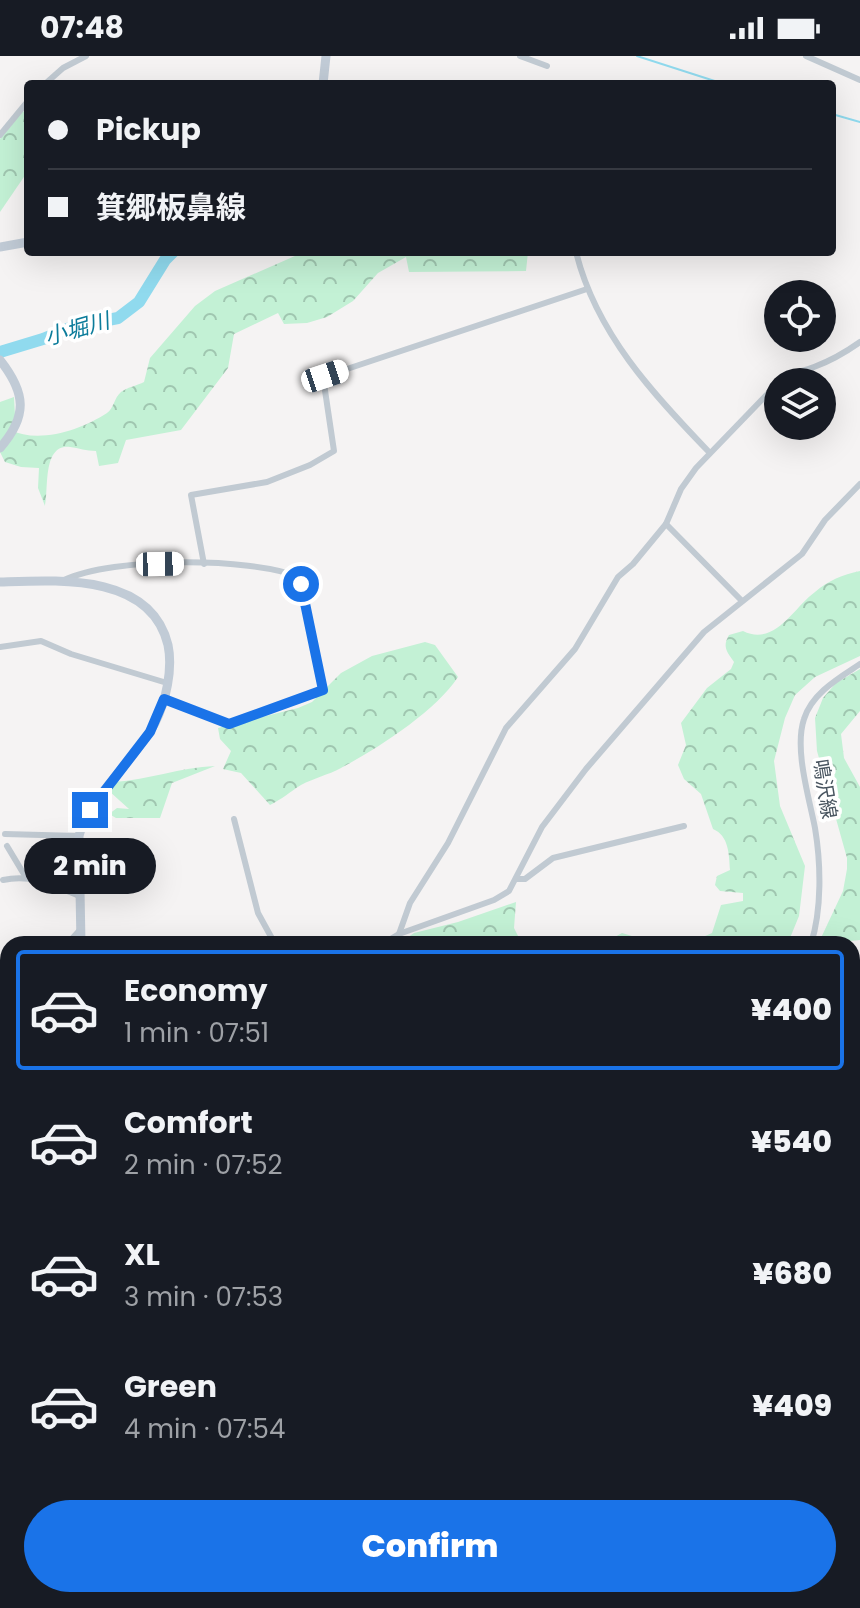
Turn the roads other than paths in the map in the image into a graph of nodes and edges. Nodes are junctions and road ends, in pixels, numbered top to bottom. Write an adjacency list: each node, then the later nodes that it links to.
1 (86, 56): 6 (street)
2 (326, 56): 7 (main road)
3 (520, 56): 5 (street)
4 (806, 56): 8 (street)
5 (547, 66)
6 (50, 80)
7 (323, 80)
8 (860, 80)
9 (24, 109): 10 (street)
10 (0, 135)
11 (24, 243): 12 (main road)
12 (0, 247)
13 (577, 256): 14 (street)
14 (587, 289): 20 (street); 23 (street)
15 (860, 342): 17 (street)
16 (0, 360): 19 (main road)
17 (812, 368)
18 (764, 396): 20 (street)
19 (0, 448)
20 (709, 452): 22 (street)
21 (860, 484): 26 (street)
22 (666, 524): 26 (street); 41 (street)
23 (204, 564): 24 (street); 30 (street)
24 (62, 581): 25 (main road); 29 (main road)
25 (0, 582)
26 (742, 601): 37 (street)
27 (0, 647): 29 (street)
28 (860, 664): 46 (street, 鳴沢線)
29 (167, 683): 30 (main road)
30 (164, 699): 34 (main road)
31 (234, 819): 44 (street)
32 (684, 826): 37 (street)
33 (5, 834): 34 (street)
34 (79, 836): 39 (main road)
35 (7, 846): 36 (street)
36 (25, 876): 38 (street); 39 (street)
37 (516, 879): 41 (street)
38 (3, 880)
39 (79, 896): 40 (main road)
40 (79, 931): 42 (street); 43 (main road)
41 (399, 934): 45 (street)
42 (74, 936)
43 (80, 936)
44 (271, 936)
45 (396, 936)
46 (813, 936)

